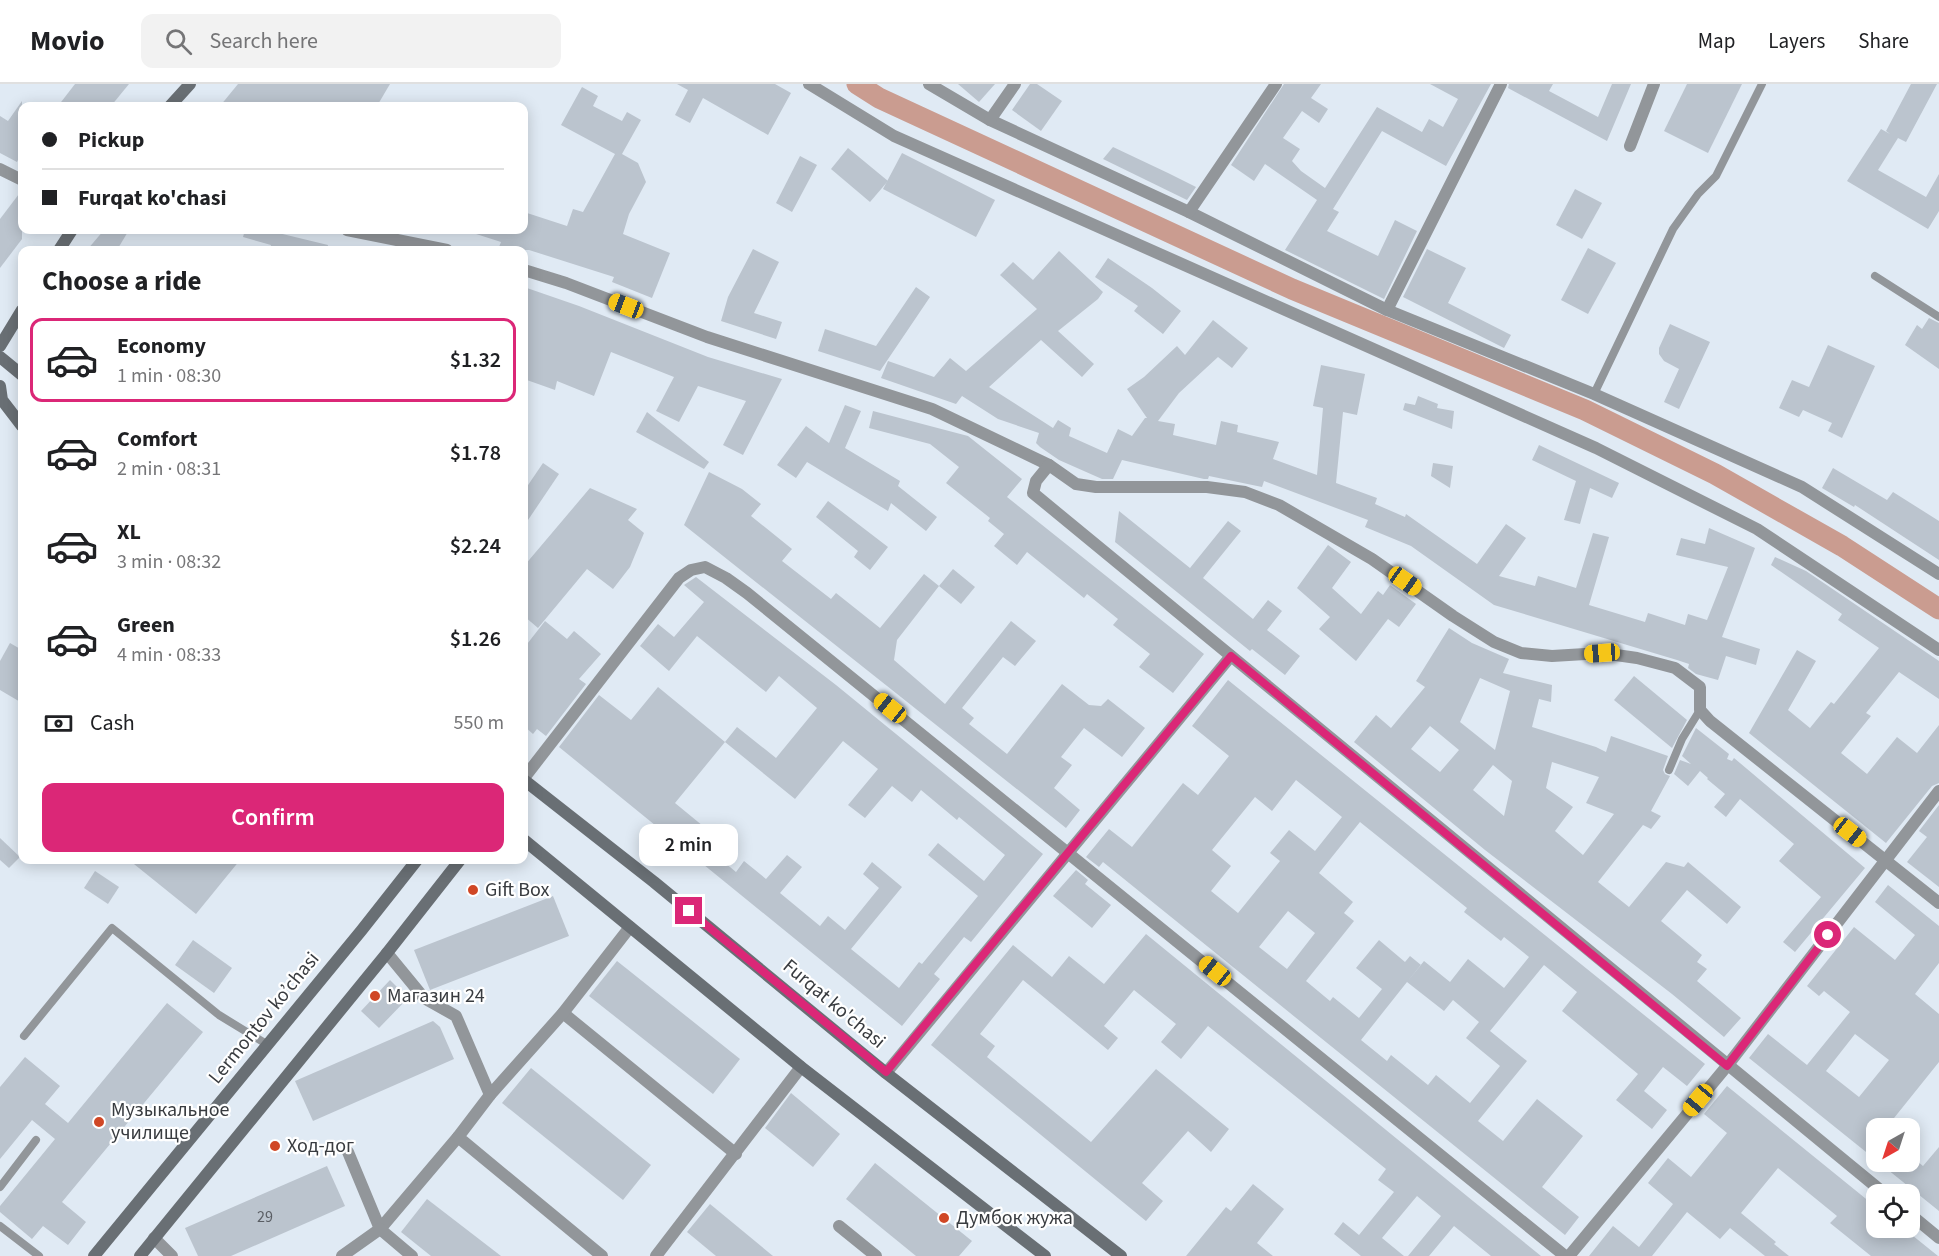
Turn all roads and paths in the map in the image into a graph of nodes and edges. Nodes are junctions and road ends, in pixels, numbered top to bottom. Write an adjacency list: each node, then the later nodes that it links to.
1 (190, 84): 9 (main road)
2 (809, 84): 30 (street)
3 (929, 84): 10 (street)
4 (1015, 84): 10 (street)
5 (1276, 84): 14 (street)
6 (1501, 84): 19 (street)
7 (1654, 84): 11 (street)
8 (1762, 84): 26 (lane)
9 (174, 102)
10 (990, 120): 14 (street)
11 (1629, 146)
12 (0, 169): 13 (street)
13 (18, 178)
14 (1189, 212): 19 (street)
15 (367, 234): 16 (street)
16 (427, 246)
17 (528, 271): 28 (street)
18 (1875, 276): 21 (lane)
19 (1387, 310): 26 (street)
20 (18, 317): 22 (main road)
21 (1939, 317)
22 (0, 346)
23 (0, 357): 24 (main road)
24 (18, 372)
25 (0, 386): 27 (main road)
26 (1594, 394): 29 (street)
27 (18, 421)
28 (1049, 465): 31 (street); 32 (street)
29 (1939, 574)
30 (1939, 650)
31 (1231, 656): 38 (street); 48 (street)
32 (1700, 710): 33 (lane); 39 (street)
33 (1669, 770)
34 (528, 774): 38 (street)
35 (528, 782): 50 (main road, Furqat ko'chasi)
36 (1939, 791): 39 (street)
37 (528, 843): 43 (main road)
38 (1068, 851): 50 (street); 75 (street)
39 (1885, 860): 42 (street); 48 (street)
40 (414, 864): 47 (main road, Lermontov ko’chasi)
41 (457, 864): 44 (main road)
42 (1939, 903)
43 (630, 927): 45 (street); 49 (main road)
44 (387, 953): 51 (street); 62 (main road)
45 (563, 1013): 51 (street); 55 (street)
46 (24, 1036): 47 (lane)
47 (268, 1045): 65 (main road, Lermontov ko’chasi)
48 (1727, 1066): 56 (street); 75 (street)
49 (801, 1067): 55 (street); 73 (main road)
50 (886, 1072): 74 (main road, Furqat ko'chasi)
51 (490, 1095): 52 (street)
52 (458, 1137): 61 (street); 70 (street)
53 (36, 1140): 57 (lane)
54 (348, 1152): 61 (street)
55 (736, 1154): 71 (street)
56 (1873, 1184)
57 (0, 1187)
58 (1920, 1222): 63 (street)
59 (0, 1226): 64 (lane)
60 (839, 1226): 72 (street)
61 (380, 1229): 68 (street); 69 (street)
62 (154, 1238): 66 (main road); 67 (street)
63 (1939, 1238)
64 (39, 1256)
65 (94, 1256)
66 (140, 1256)
67 (172, 1256)
68 (342, 1256)
69 (412, 1256)
70 (602, 1256)
71 (657, 1256)
72 (876, 1256)
73 (1045, 1256)
74 (1121, 1256)
75 (1567, 1256)

